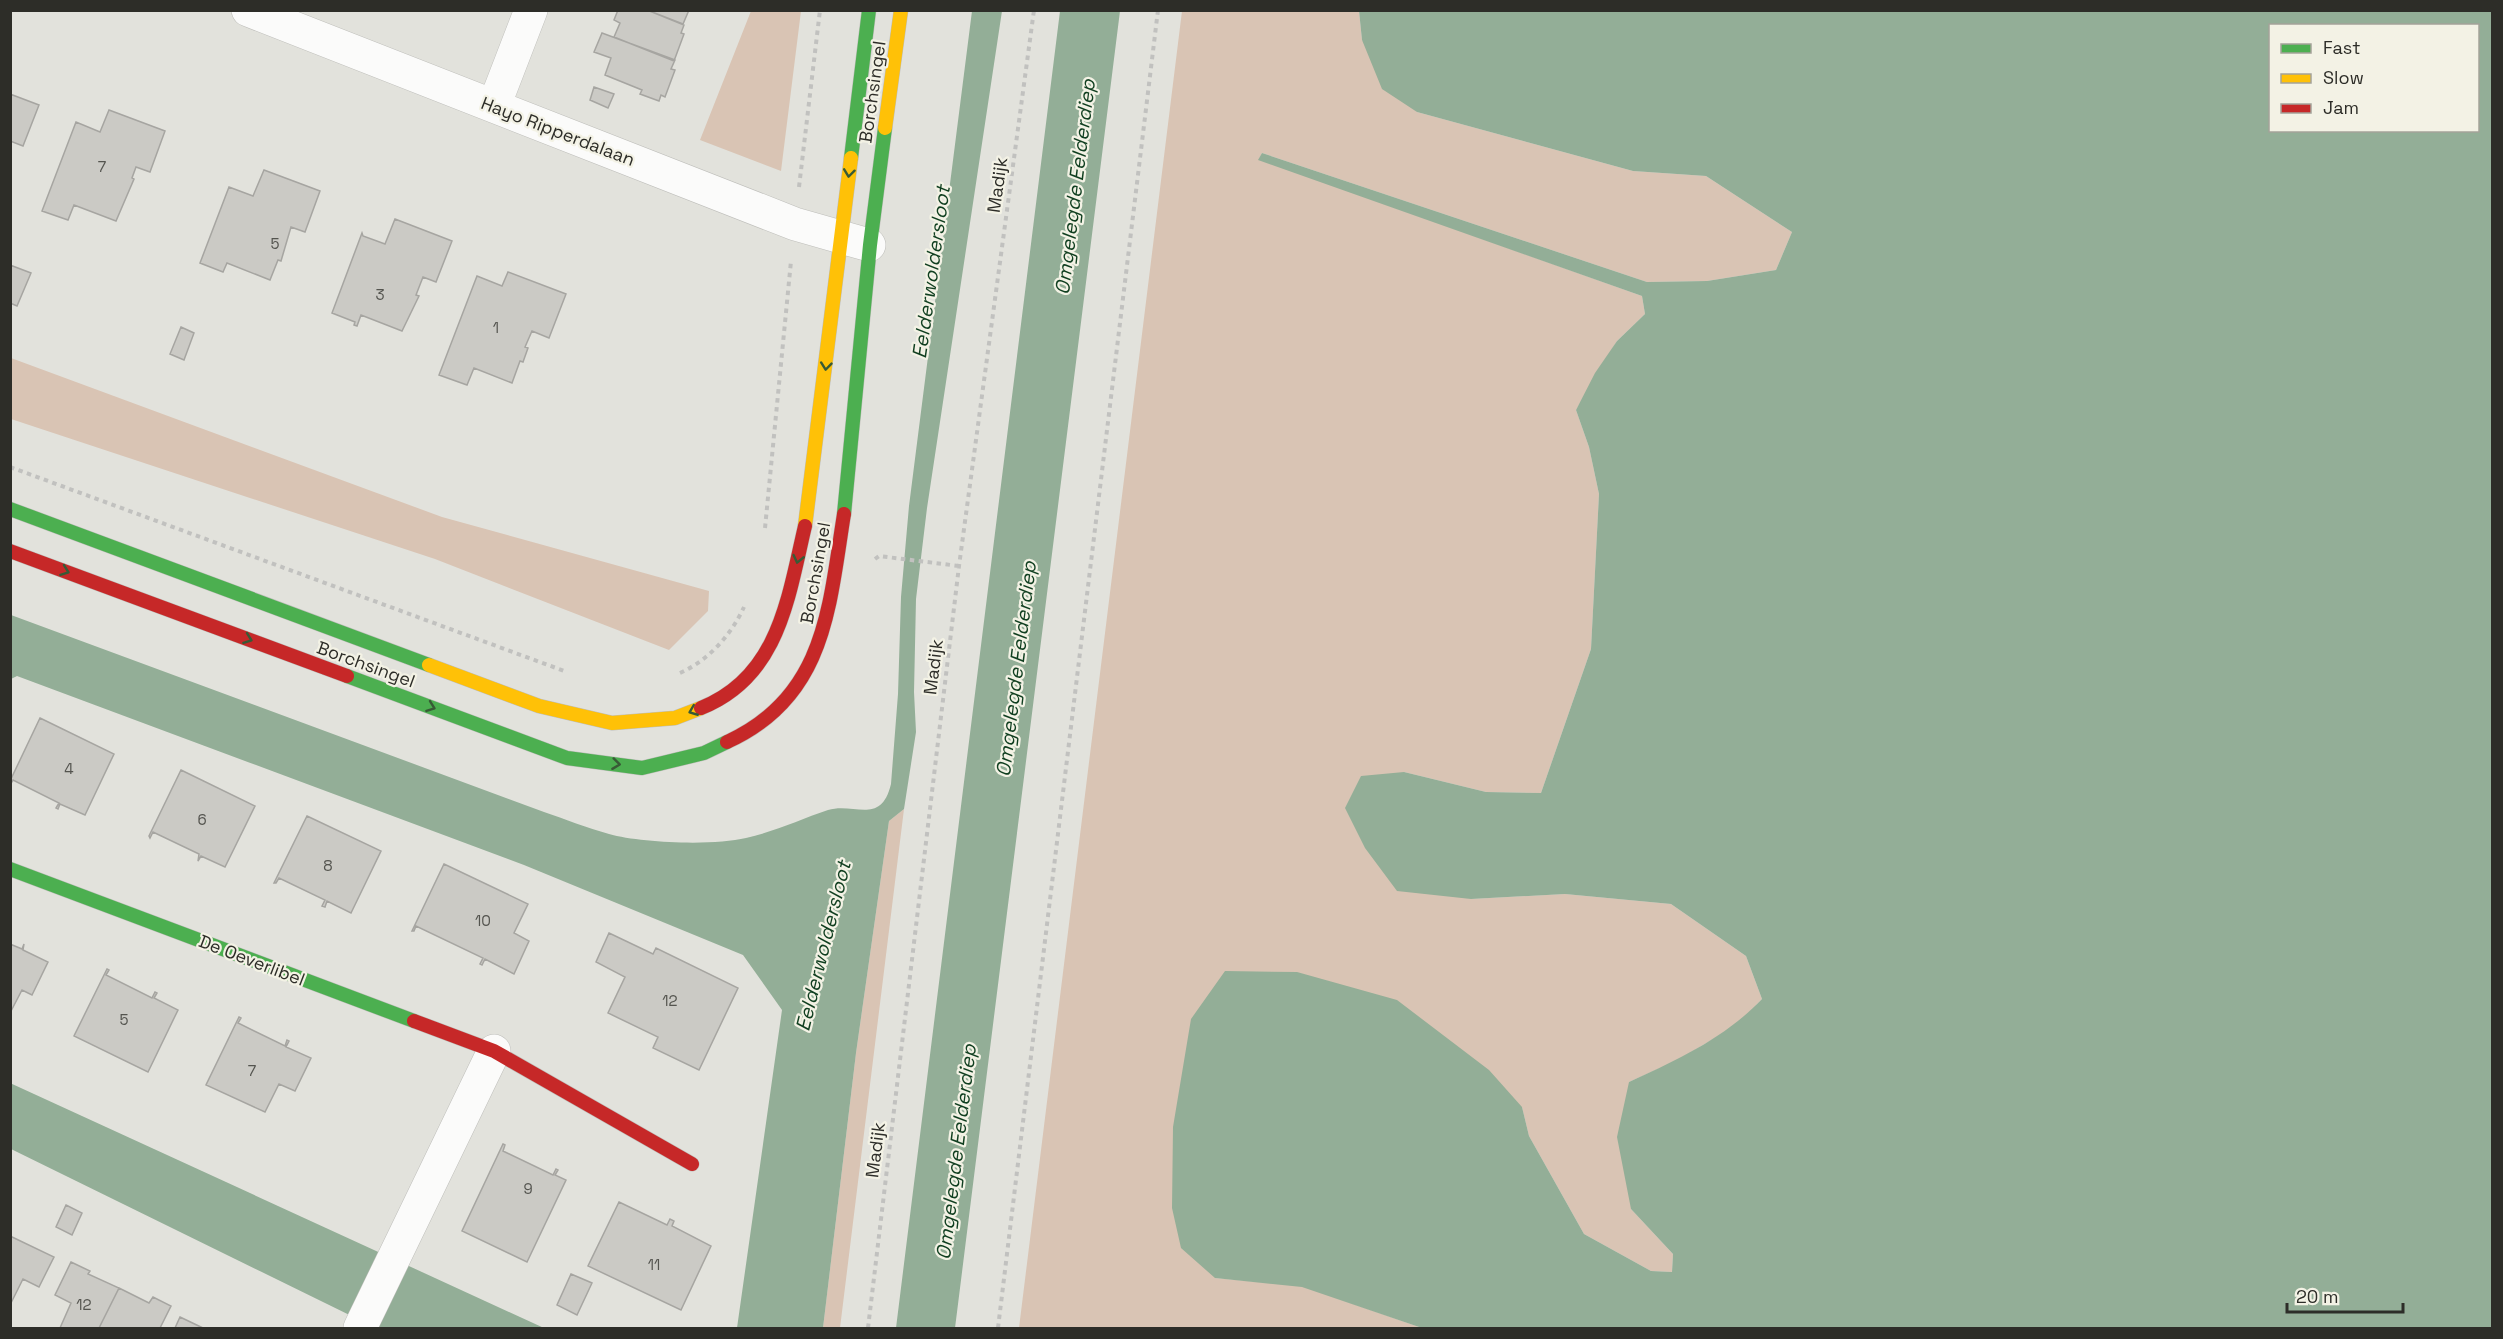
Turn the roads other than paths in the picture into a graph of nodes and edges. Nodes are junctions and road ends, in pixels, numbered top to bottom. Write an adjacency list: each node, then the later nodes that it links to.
1 (248, 10): 5 (street, Hayo Ripperdalaan)
2 (531, 10): 5 (street)
3 (869, 10): 6 (main road, Borchsingel, one-way to 6)
4 (901, 10): 6 (main road, Borchsingel)
5 (494, 106): 6 (street, Hayo Ripperdalaan)
6 (855, 241): 7 (main road, Borchsingel, one-way to 7); 8 (main road, Borchsingel, one-way to 6)
7 (10, 509)
8 (10, 551)
9 (10, 869): 10 (main road, De Oeverlibel)
10 (494, 1051): 11 (main road, De Oeverlibel); 12 (street)
11 (692, 1164)
12 (360, 1329)

